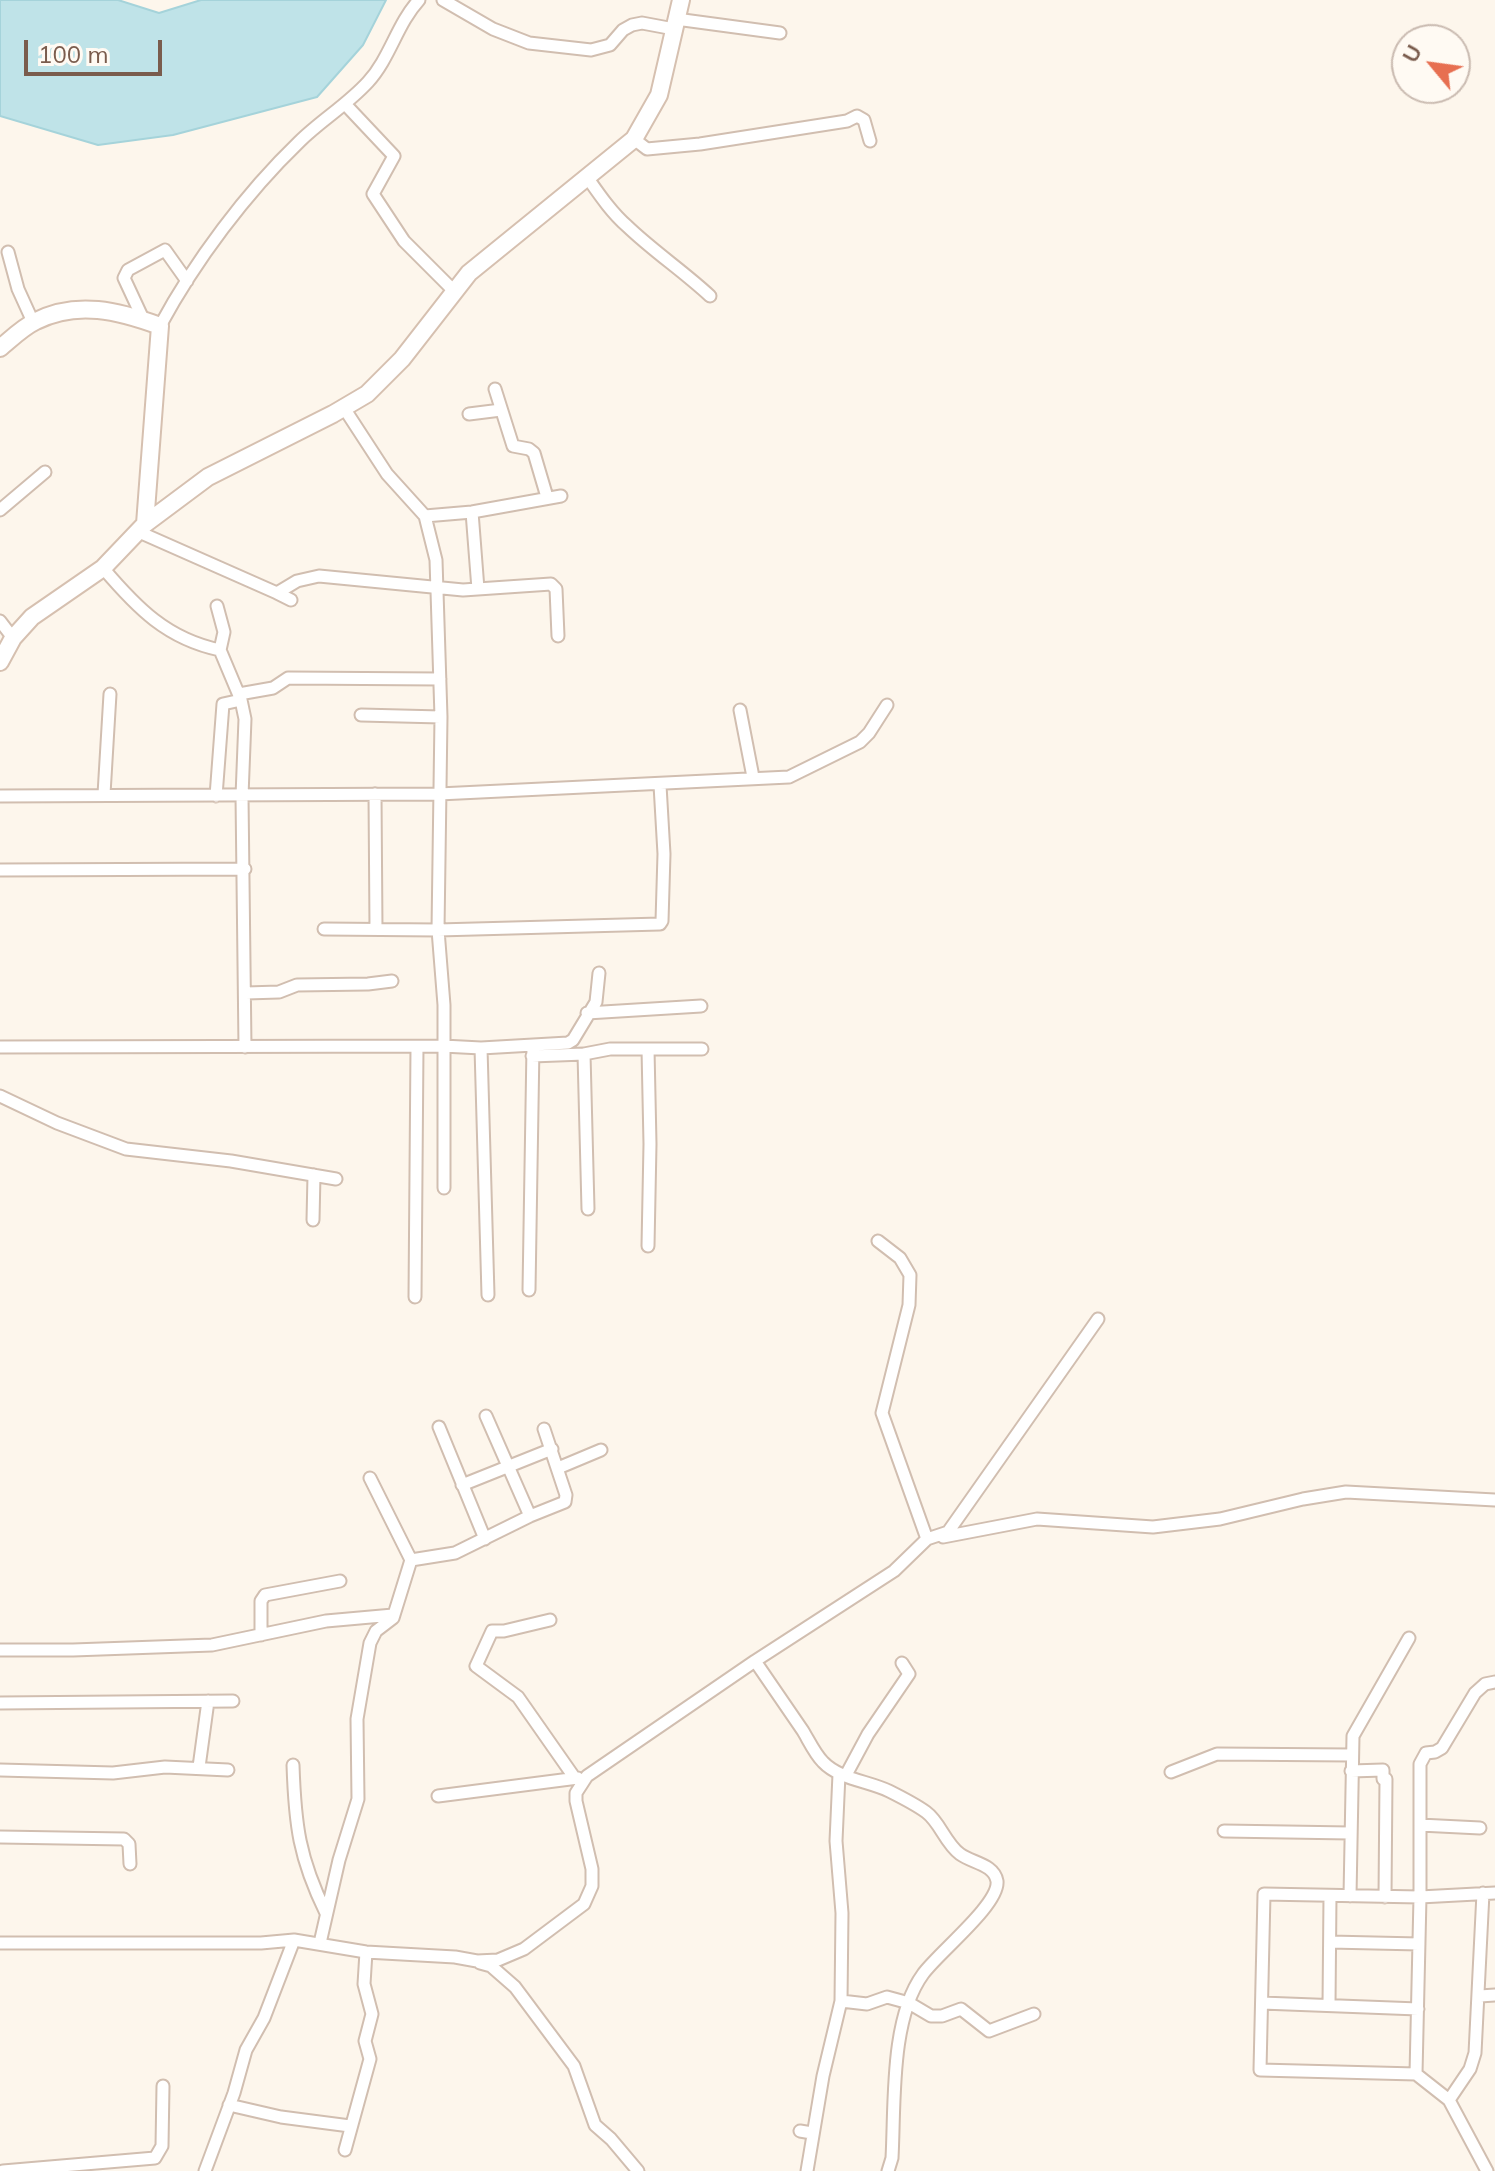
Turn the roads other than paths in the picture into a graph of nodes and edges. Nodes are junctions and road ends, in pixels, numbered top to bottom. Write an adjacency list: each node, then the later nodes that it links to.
1 (419, 0): 6 (street)
2 (443, 0): 4 (street)
3 (681, 0): 4 (main road)
4 (675, 24): 5 (street); 7 (main road)
5 (780, 33)
6 (345, 104): 11 (street); 12 (street)
7 (634, 139): 8 (street); 9 (main road)
8 (870, 141)
9 (587, 177): 12 (main road); 13 (street)
10 (8, 252): 14 (street)
11 (187, 281): 15 (street); 15 (street)
12 (454, 291): 18 (main road)
13 (710, 296)
14 (33, 322): 15 (main road); 16 (main road)
15 (152, 323): 27 (main road)
16 (0, 348)
17 (495, 389): 19 (street)
18 (344, 408): 26 (street); 27 (main road)
19 (501, 410): 20 (street); 23 (street)
20 (469, 414)
21 (45, 472): 24 (street)
22 (561, 496): 23 (street)
23 (547, 497): 25 (street)
24 (0, 510)
25 (472, 512): 26 (street); 30 (street)
26 (425, 516): 29 (street)
27 (142, 528): 28 (main road); 31 (street)
28 (103, 568): 36 (main road); 37 (street)
29 (438, 589): 30 (street); 31 (street); 39 (street)
30 (478, 589): 35 (street)
31 (277, 593): 32 (street)
32 (291, 600)
33 (217, 606): 37 (street)
34 (0, 621): 36 (street)
35 (558, 636)
36 (13, 638): 38 (main road)
37 (220, 650): 41 (street)
38 (0, 662)
39 (440, 679): 41 (street); 45 (street)
40 (110, 694): 48 (street)
41 (240, 697): 51 (street); 52 (street)
42 (887, 705): 46 (street)
43 (740, 710): 46 (street)
44 (361, 715): 45 (street)
45 (441, 717): 49 (street)
46 (753, 777): 47 (street)
47 (660, 785): 49 (street); 58 (street)
48 (104, 794): 50 (street); 51 (street)
49 (439, 794): 53 (street); 58 (street)
50 (0, 796)
51 (216, 796): 52 (street)
52 (242, 796): 53 (street); 54 (street)
53 (375, 799): 57 (street)
54 (245, 869): 55 (street); 61 (street)
55 (0, 870)
56 (324, 929): 57 (street)
57 (376, 929): 58 (street)
58 (438, 930): 64 (street)
59 (599, 973): 63 (street)
60 (392, 981): 61 (street)
61 (246, 993): 66 (street)
62 (701, 1006): 63 (street)
63 (587, 1013): 71 (street)
64 (443, 1046): 67 (street); 68 (street); 76 (street)
65 (0, 1047): 66 (street)
66 (245, 1047): 67 (street)
67 (417, 1047): 83 (street)
68 (481, 1048): 71 (street); 82 (street)
69 (648, 1049): 70 (street); 72 (street); 80 (street)
70 (702, 1049)
71 (533, 1051): 72 (street); 81 (street)
72 (584, 1054): 77 (street)
73 (0, 1096): 74 (street)
74 (314, 1175): 75 (street); 78 (street)
75 (336, 1179)
76 (444, 1188)
77 (588, 1209)
78 (313, 1220)
79 (878, 1241): 96 (street)
80 (648, 1246)
81 (529, 1290)
82 (488, 1295)
83 (415, 1297)
84 (1098, 1319): 96 (street)
85 (486, 1416): 90 (street)
86 (439, 1427): 93 (street)
87 (544, 1429): 88 (street)
88 (552, 1449): 90 (street); 91 (street)
89 (601, 1450): 91 (street)
90 (508, 1467): 93 (street); 95 (street)
91 (558, 1468): 95 (street)
92 (370, 1478): 98 (street)
93 (462, 1485): 97 (street)
94 (1495, 1500): 96 (street)
95 (530, 1516): 97 (street)
96 (932, 1538): 105 (street)
97 (485, 1539): 98 (street)
98 (411, 1560): 100 (street)
99 (340, 1581): 102 (street)
100 (393, 1615): 102 (street); 132 (street)
101 (550, 1620): 119 (street)
102 (261, 1635): 104 (street)
103 (1409, 1638): 111 (street)
104 (0, 1650)
105 (755, 1661): 118 (street); 119 (street)
106 (902, 1663): 118 (street)
107 (1495, 1682): 121 (street)
108 (208, 1701): 109 (street); 110 (street); 113 (street)
109 (233, 1701)
110 (0, 1703)
111 (1351, 1755): 116 (street); 117 (street)
112 (293, 1765): 132 (street)
113 (199, 1767): 114 (street); 115 (street)
114 (0, 1770)
115 (228, 1770)
116 (1351, 1771): 124 (street); 130 (street)
117 (1171, 1772)
118 (843, 1775): 142 (street); 143 (street)
119 (577, 1782): 120 (street); 139 (street)
120 (438, 1796)
121 (1420, 1825): 122 (street); 131 (street)
122 (1480, 1828)
123 (1224, 1831): 124 (street)
124 (1350, 1833): 129 (street)
125 (0, 1837): 126 (street)
126 (130, 1864)
127 (1489, 1893): 131 (street); 141 (street)
128 (1330, 1896): 129 (street); 134 (street); 144 (street)
129 (1350, 1896): 130 (street)
130 (1385, 1897): 131 (street)
131 (1420, 1897): 137 (street)
132 (326, 1913): 136 (street)
133 (294, 1940): 135 (street); 136 (street); 151 (street)
134 (1330, 1942): 137 (street); 145 (street)
135 (0, 1943)
136 (320, 1943): 138 (street)
137 (1419, 1944): 146 (street)
138 (366, 1952): 139 (street); 152 (street)
139 (477, 1961): 156 (street)
140 (1495, 1995): 141 (street)
141 (1480, 1996): 150 (street)
142 (841, 2001): 143 (street); 157 (street)
143 (909, 2003): 147 (street); 158 (street)
144 (1262, 2003): 145 (street); 148 (street)
145 (1329, 2005): 146 (street)
146 (1418, 2009): 148 (street)
147 (1034, 2014)
148 (1416, 2074): 150 (street)
149 (163, 2086): 154 (street)
150 (1449, 2100): 159 (street)
151 (229, 2105): 152 (street); 155 (street)
152 (350, 2126): 153 (street)
153 (345, 2150)
154 (3, 2171)
155 (205, 2171)
156 (638, 2171)
157 (807, 2171)
158 (888, 2171)
159 (1487, 2171)

